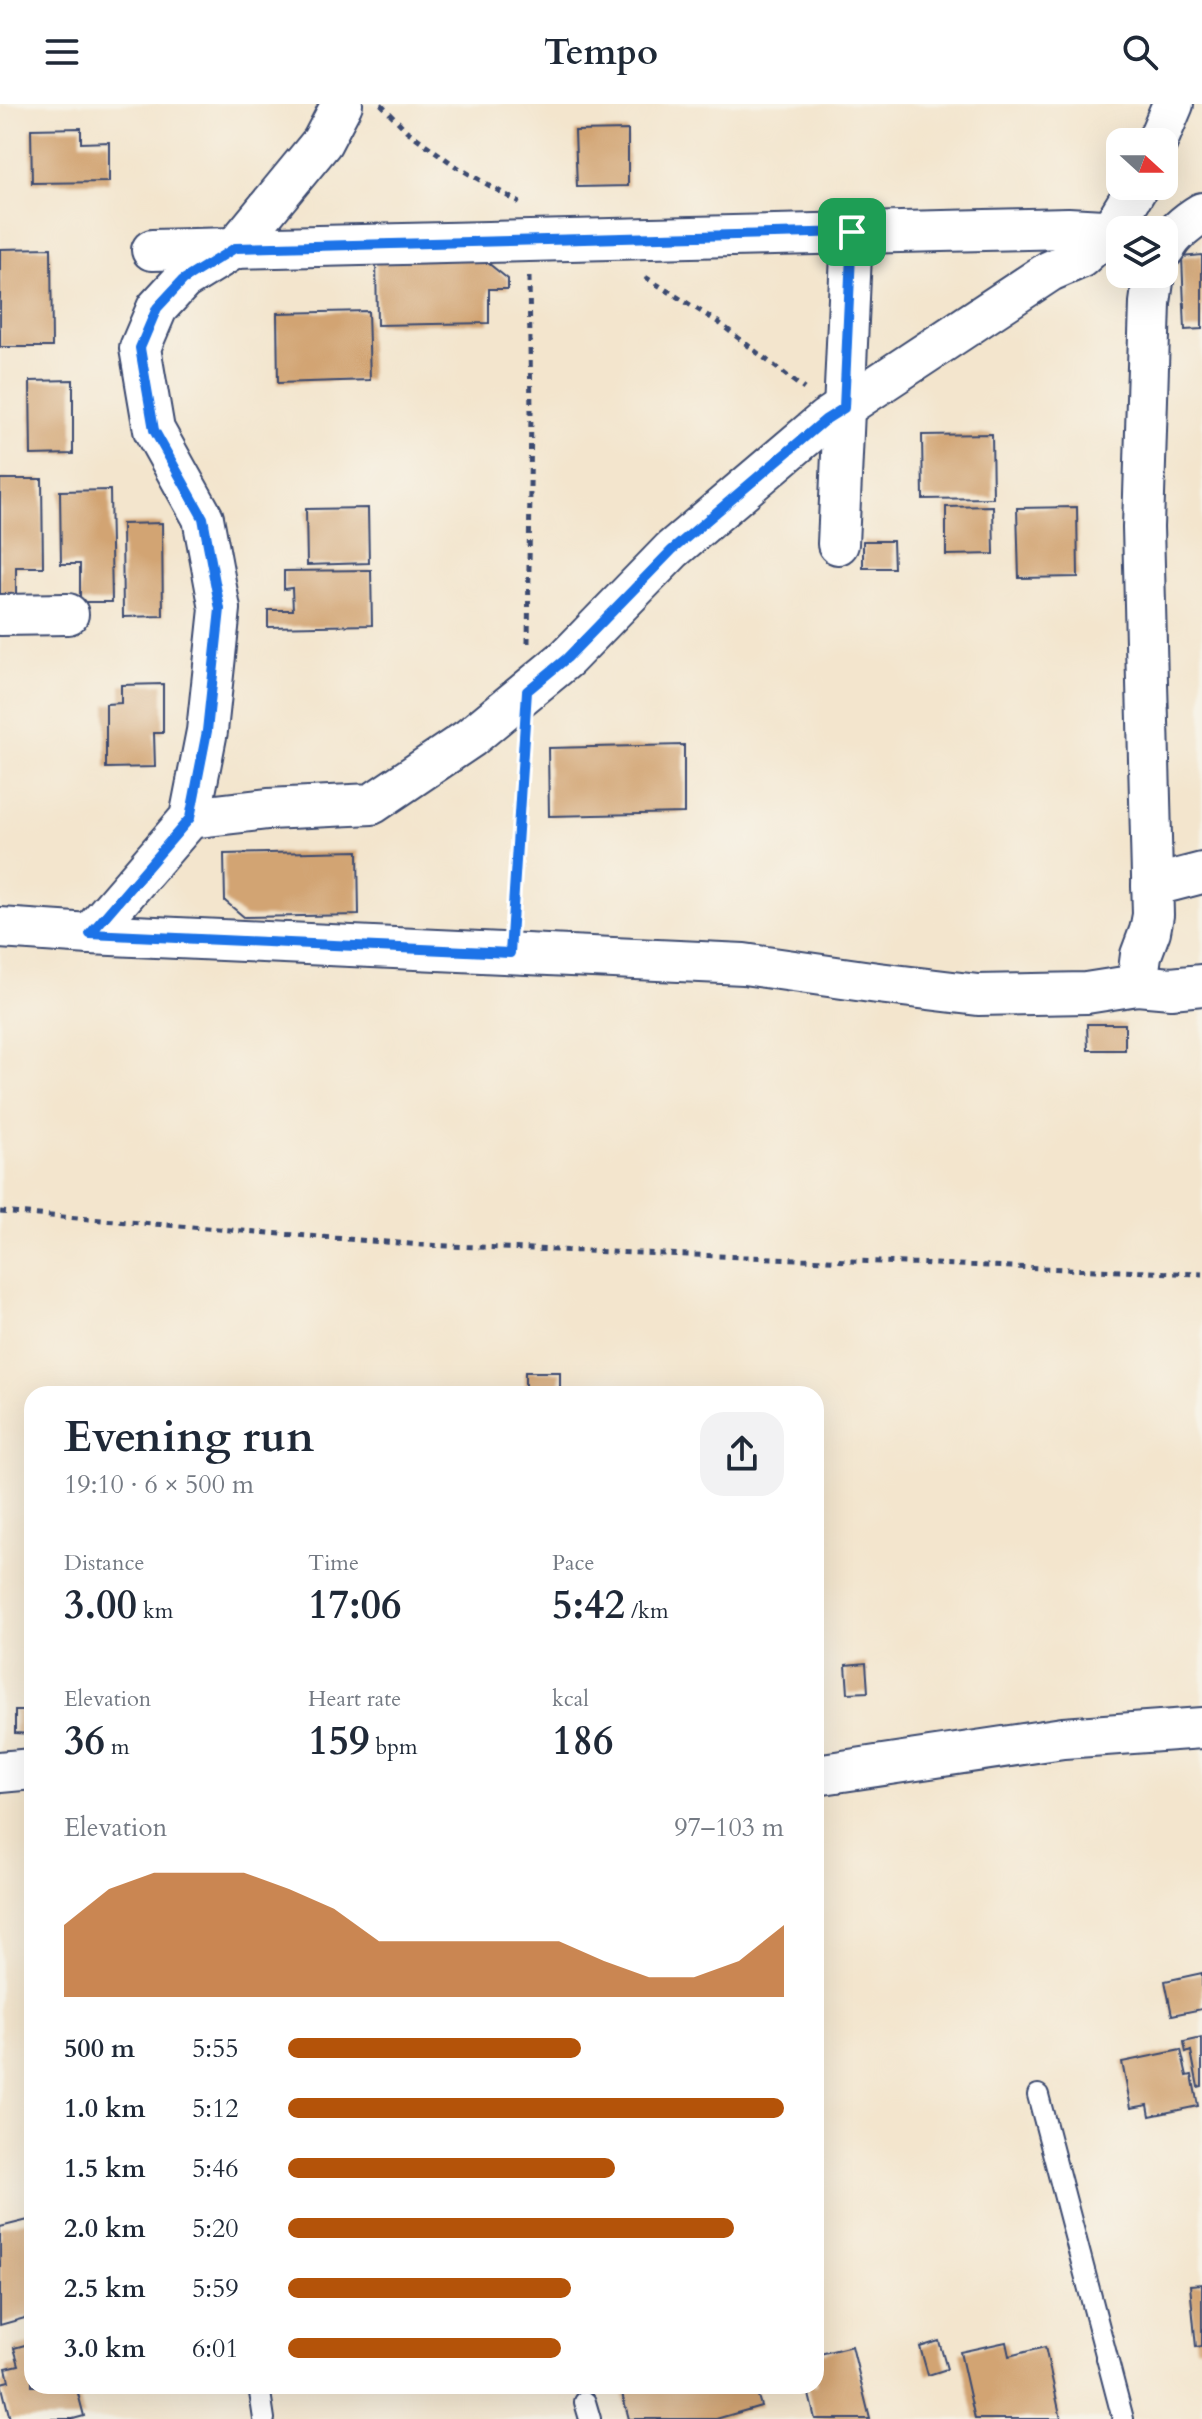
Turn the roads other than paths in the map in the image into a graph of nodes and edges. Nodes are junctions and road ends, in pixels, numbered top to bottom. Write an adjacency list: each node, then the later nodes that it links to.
1 (342, 104): 7 (street)
2 (1173, 104): 3 (street)
3 (1163, 128)
4 (1106, 230): 5 (street)
5 (852, 232): 7 (street); 10 (street)
6 (1106, 238): 10 (street)
7 (235, 248): 8 (street); 14 (street)
8 (152, 250)
9 (1152, 288): 16 (street)
10 (844, 408): 11 (street); 14 (street)
11 (838, 544)
12 (68, 614): 13 (street)
13 (0, 615)
14 (190, 818): 18 (street)
15 (1202, 873): 16 (street)
16 (1152, 886): 19 (street)
17 (0, 928): 18 (street)
18 (90, 934): 19 (street)
19 (1137, 985): 20 (street)
20 (1202, 985)
21 (1202, 1728): 24 (street)
22 (24, 1770): 23 (street)
23 (0, 1772)
24 (824, 1774)
25 (1038, 2095): 28 (lane)
26 (260, 2394): 27 (lane)
27 (264, 2419)
28 (1123, 2419)

